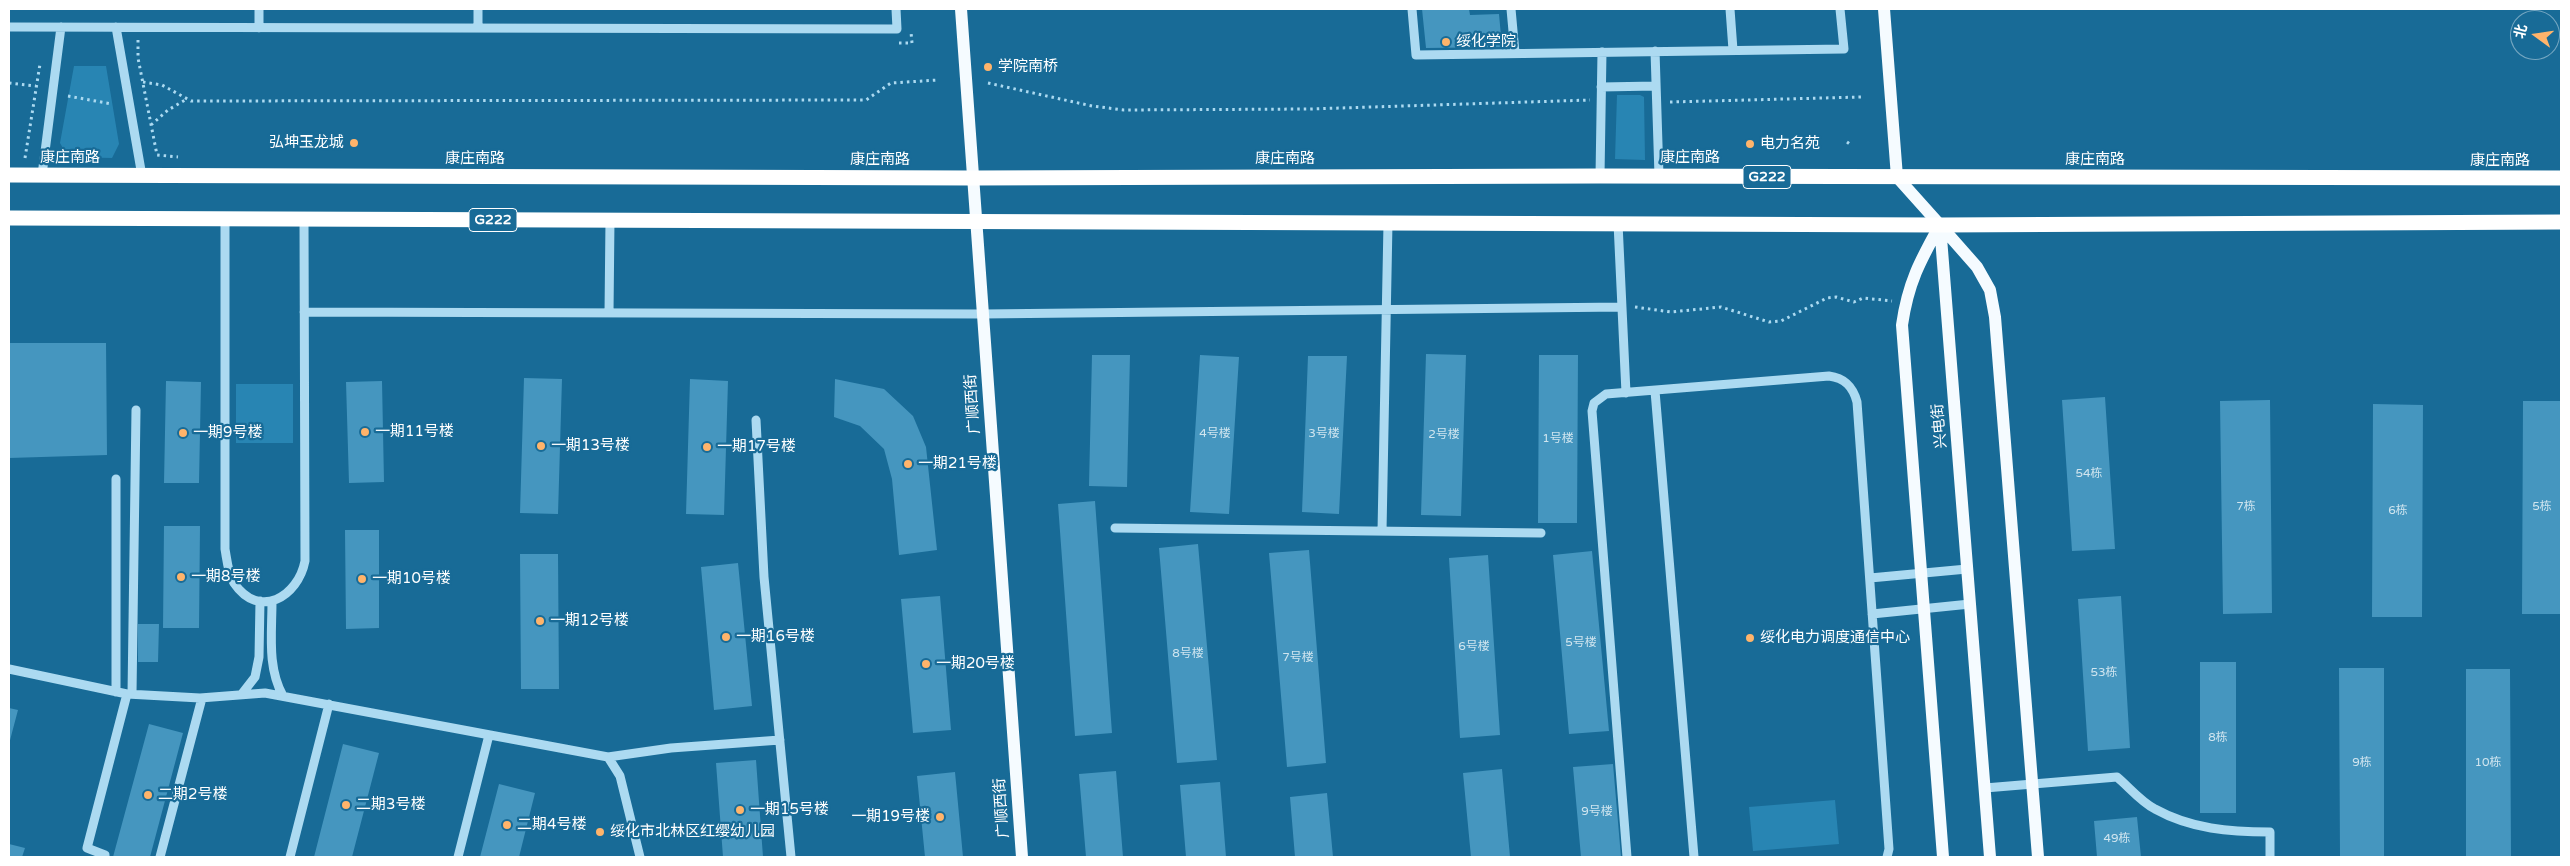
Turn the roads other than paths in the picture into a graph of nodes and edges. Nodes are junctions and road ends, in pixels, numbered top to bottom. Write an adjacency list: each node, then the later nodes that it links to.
1 (259, 9): 14 (street)
2 (478, 9): 11 (street)
3 (896, 9): 11 (street)
4 (961, 9): 26 (main road, 广顺西街)
5 (1412, 9): 18 (street)
6 (1511, 9): 18 (street)
7 (1730, 9): 15 (street)
8 (1840, 9): 15 (street)
9 (1884, 9): 27 (main road)
10 (9, 26): 12 (street)
11 (478, 26): 14 (street)
12 (61, 27): 13 (street); 22 (street)
13 (116, 27): 14 (street); 23 (street)
14 (259, 28)
15 (1733, 50): 16 (street)
16 (1654, 51): 17 (street); 19 (street)
17 (1602, 52): 18 (street); 20 (street)
18 (1515, 53)
19 (1656, 86): 20 (street); 25 (street)
20 (1601, 87): 24 (street)
21 (9, 175): 22 (highway, 康庄南路 / G222)
22 (42, 175): 23 (highway, 康庄南路 / G222)
23 (142, 176): 26 (highway, 康庄南路 / G222)
24 (1600, 176): 25 (highway, 康庄南路 / G222); 26 (highway, 康庄南路 / G222)
25 (1659, 176): 27 (highway, 康庄南路 / G222)
26 (972, 178): 33 (main road, 广顺西街)
27 (1897, 178): 28 (highway, 康庄南路 / G222); 37 (main road)
28 (2561, 178)
29 (9, 218): 30 (highway, G222)
30 (226, 219): 31 (highway, G222); 54 (street)
31 (304, 219): 32 (highway, G222); 40 (street)
32 (610, 220): 33 (highway, G222); 41 (street)
33 (976, 222): 35 (highway, G222); 42 (main road, 广顺西街)
34 (2561, 222): 37 (highway, G222)
35 (1388, 223): 36 (highway, G222); 39 (street)
36 (1618, 224): 37 (highway, G222); 38 (street)
37 (1940, 224): 51 (main road, 兴电街); 52 (main road); 69 (main road)
38 (1622, 307): 39 (street); 44 (street)
39 (1387, 310): 42 (street); 49 (street)
40 (304, 312): 41 (street); 55 (street)
41 (609, 313): 42 (street)
42 (983, 314): 77 (main road, 广顺西街)
43 (1654, 390): 44 (street); 53 (street); 79 (street)
44 (1626, 393): 78 (street)
45 (136, 410): 61 (street)
46 (756, 420): 67 (street)
47 (116, 480): 60 (street)
48 (1115, 528): 49 (street)
49 (1382, 531): 50 (street)
50 (1540, 533)
51 (1967, 570): 52 (street); 56 (main road, 兴电街)
52 (1921, 574): 53 (street); 57 (main road)
53 (1870, 578): 58 (street)
54 (260, 601): 55 (street); 62 (street)
55 (272, 601): 63 (street)
56 (1970, 604): 57 (street); 70 (main road, 兴电街)
57 (1924, 608): 58 (street); 81 (main road)
58 (1872, 614): 80 (street)
59 (9, 669): 60 (street)
60 (116, 692): 61 (street)
61 (130, 694): 64 (street); 71 (street)
62 (241, 695): 63 (street); 64 (street)
63 (283, 696): 65 (street)
64 (202, 698): 72 (street)
65 (329, 704): 66 (street); 73 (street)
66 (489, 735): 68 (street); 74 (street)
67 (780, 740): 68 (street); 76 (street)
68 (608, 757): 75 (street)
69 (2032, 784): 70 (street); 83 (main road); 84 (street)
70 (1985, 788): 82 (main road, 兴电街)
71 (105, 857)
72 (160, 857)
73 (290, 857)
74 (458, 857)
75 (640, 857)
76 (791, 857)
77 (1022, 857)
78 (1627, 857)
79 (1694, 857)
80 (1887, 857)
81 (1943, 857)
82 (1990, 857)
83 (2038, 857)
84 (2270, 857)

